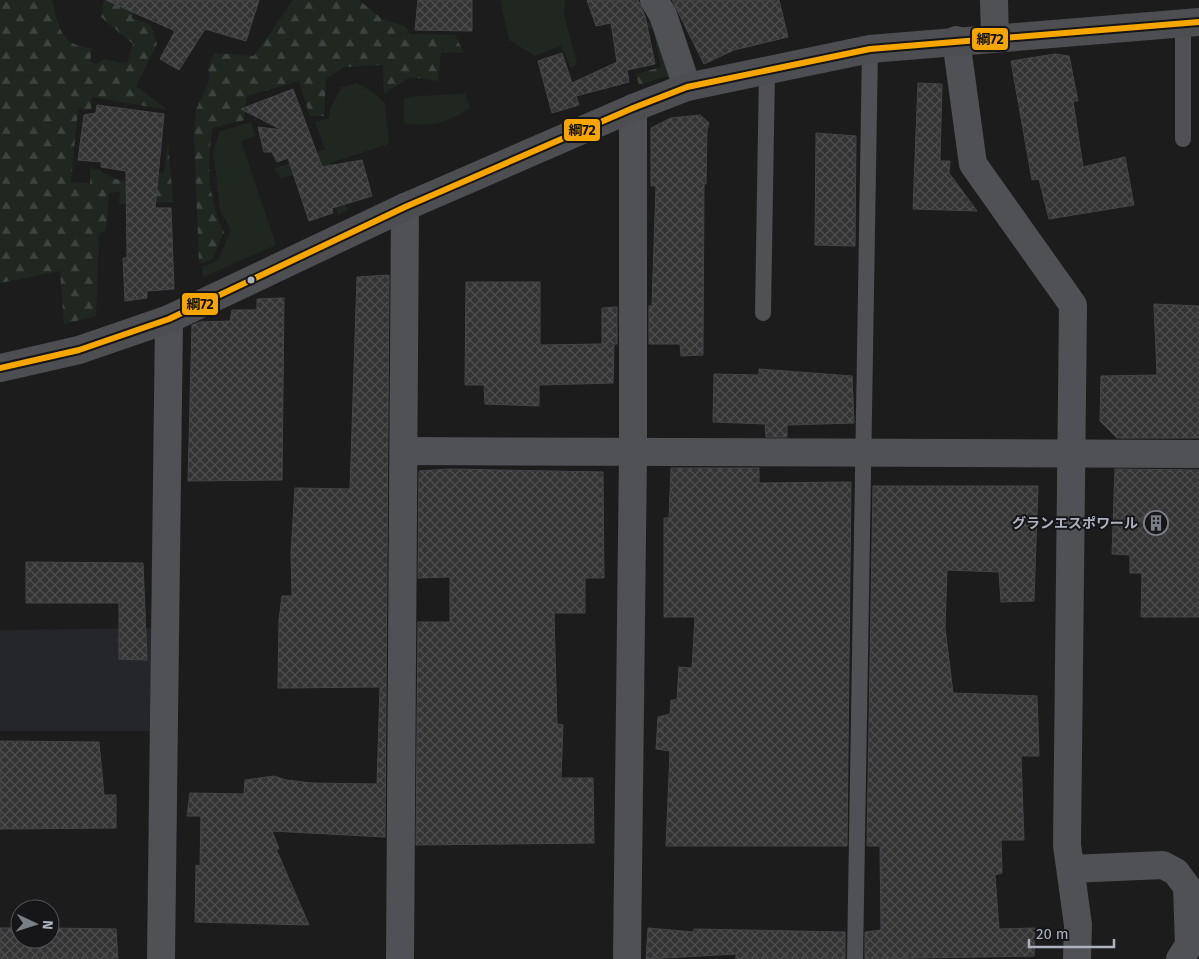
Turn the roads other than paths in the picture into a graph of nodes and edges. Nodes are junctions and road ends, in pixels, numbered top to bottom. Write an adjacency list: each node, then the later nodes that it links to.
1 (654, 0): 8 (street)
2 (994, 0): 4 (street)
3 (1191, 23): 4 (main road); 10 (lane)
4 (995, 38): 5 (main road)
5 (956, 40): 6 (main road); 18 (street)
6 (870, 49): 7 (main road); 17 (lane)
7 (767, 70): 8 (main road); 12 (lane)
8 (687, 87): 9 (main road)
9 (633, 108): 11 (main road); 16 (street)
10 (1183, 139)
11 (405, 207): 13 (main road); 15 (street)
12 (763, 314)
13 (169, 319): 14 (main road); 21 (street)
14 (0, 368)
15 (404, 451): 16 (street); 22 (street)
16 (633, 452): 17 (street); 23 (street)
17 (862, 453): 18 (street); 24 (lane)
18 (1072, 454): 19 (street); 20 (street)
19 (1199, 454)
20 (1071, 869): 25 (street); 26 (street)
21 (161, 959)
22 (400, 959)
23 (627, 959)
24 (855, 959)
25 (1077, 959)
26 (1180, 959)

